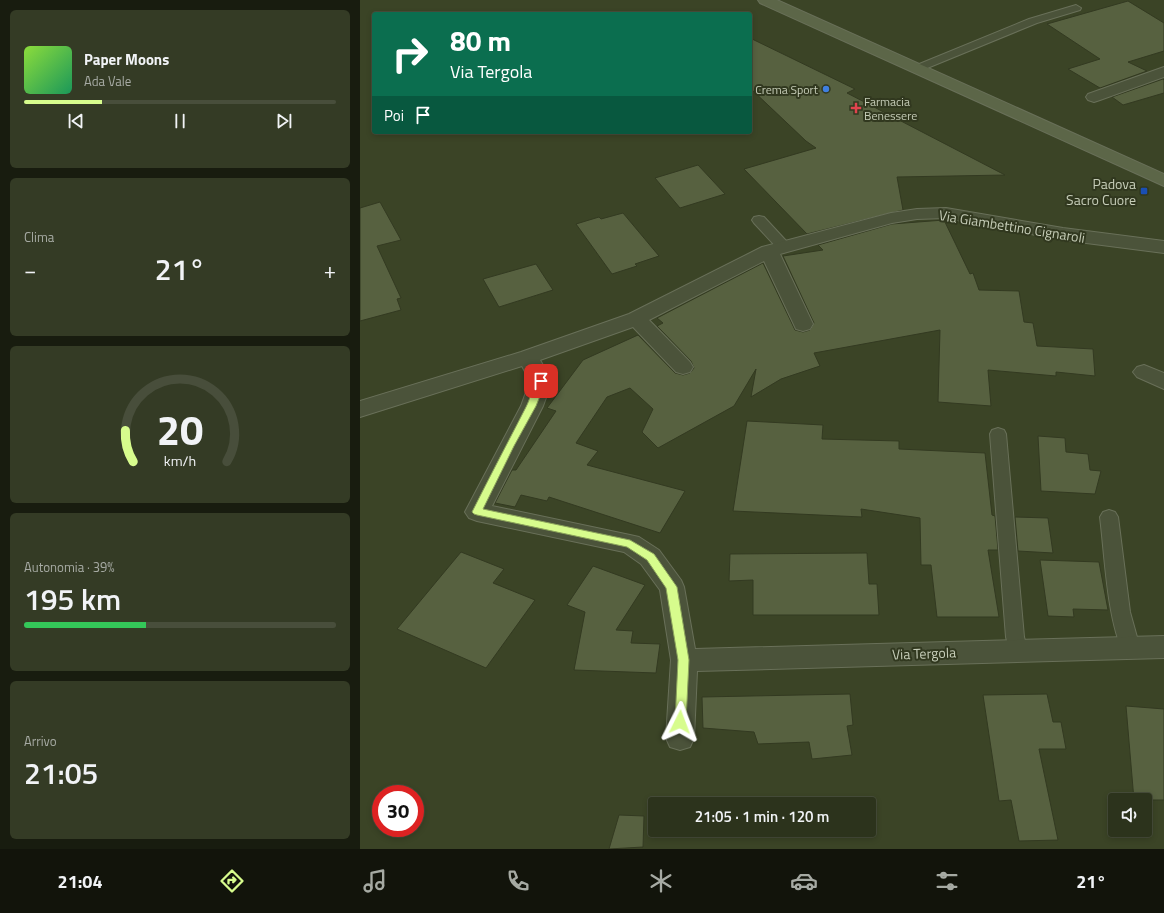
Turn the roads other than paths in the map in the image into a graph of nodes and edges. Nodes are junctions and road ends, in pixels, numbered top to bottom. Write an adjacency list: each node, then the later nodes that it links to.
1 (765, 0): 3 (main road)
2 (1076, 8): 3 (lane)
3 (916, 69): 6 (main road)
4 (1164, 72): 5 (street)
5 (1094, 97)
6 (1164, 181)
7 (759, 220): 9 (lane)
8 (1164, 247): 9 (street, Via Giambettino Cignaroli)
9 (776, 249): 10 (street, Via Giambettino Cignaroli); 11 (street)
10 (636, 319): 12 (street, Via Giambettino Cignaroli); 13 (street)
11 (803, 324)
12 (528, 357): 16 (street, Via Giambettino Cignaroli); 22 (street)
13 (683, 367)
14 (1144, 372): 15 (street)
15 (1164, 382)
16 (360, 409)
17 (998, 434): 21 (lane)
18 (1109, 517): 20 (lane)
19 (1164, 647): 20 (street, Via Tergola)
20 (1131, 648): 21 (street, Via Tergola)
21 (1018, 651): 22 (street, Via Tergola)
22 (684, 660): 23 (street)
23 (680, 738)

